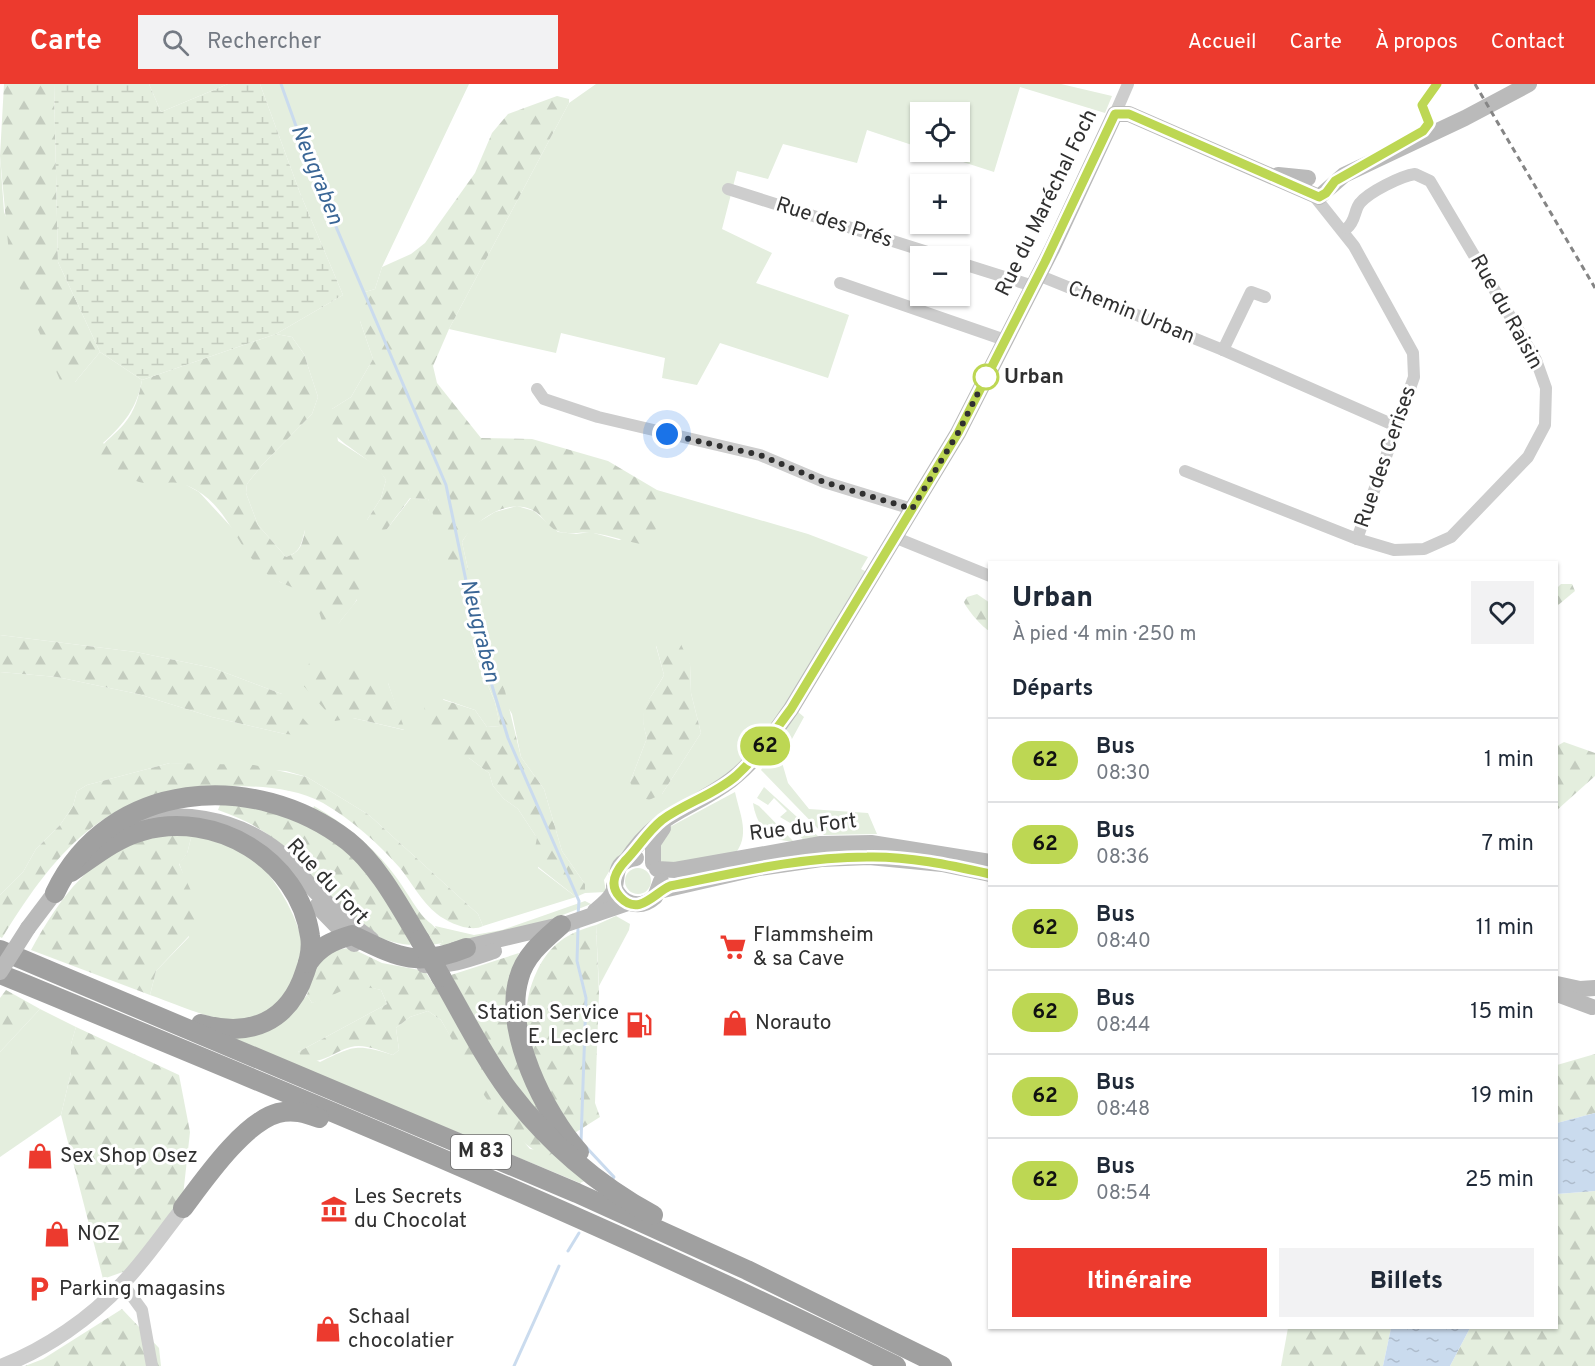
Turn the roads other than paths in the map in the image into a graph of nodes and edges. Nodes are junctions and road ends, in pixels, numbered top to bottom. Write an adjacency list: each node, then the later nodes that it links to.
1 (1128, 84): 3 (street, Rue du Maréchal Foch)
2 (1529, 84): 4 (main road)
3 (1115, 114): 4 (main road); 10 (main road, Rue du Maréchal Foch)
4 (1318, 187): 6 (street, Rue des Cerises); 7 (street, Rue des Cerises)
5 (728, 189): 8 (street, Rue des Prés)
6 (1347, 228): 7 (street, Rue des Cerises); 20 (street, Rue du Raisin)
7 (1354, 246): 16 (street, Rue des Cerises)
8 (910, 247)
9 (970, 265): 10 (street)
10 (1036, 281): 13 (main road, Rue du Maréchal Foch); 14 (street, Chemin Urban)
11 (840, 283): 13 (street)
12 (1264, 297): 14 (street)
13 (1005, 340): 18 (main road, Rue du Maréchal Foch)
14 (1223, 350): 16 (street, Chemin Urban)
15 (537, 388): 18 (street)
16 (1396, 426): 20 (street, Rue des Cerises)
17 (1185, 471): 20 (street, Rue du Raisin)
18 (912, 509): 19 (main road, Rue du Maréchal Foch)
19 (894, 537): 21 (street); 22 (main road, Rue du Maréchal Foch)
20 (1357, 539)
21 (988, 575)
22 (791, 709): 24 (main road, Rue du Maréchal Foch); 26 (main road, Rue du Maréchal Foch)
23 (235, 827): 27 (main road, Rue du Fort); 35 (main road, Rue du Fort); 36 (main road, Rue du Fort)
24 (626, 861): 26 (main road, Rue du Fort); 29 (main road, Rue du Fort)
25 (988, 862): 26 (main road, Rue du Fort)
26 (655, 866): 30 (main road)
27 (71, 872): 31 (main road, Rue du Fort); 38 (highway)
28 (988, 874): 30 (main road, Rue du Fort)
29 (614, 886): 32 (main road); 33 (main road, Rue du Fort)
30 (659, 891): 32 (main road, Rue du Fort)
31 (55, 892): 39 (main road, Rue du Fort, bridge); 45 (highway, bridge)
32 (628, 903): 33 (main road, Rue du Fort)
33 (592, 913): 34 (main road, Rue du Fort)
34 (566, 923): 35 (main road, Rue du Fort); 36 (main road, Rue du Fort); 45 (highway)
35 (347, 937): 36 (highway); 38 (highway)
36 (466, 948)
37 (0, 950): 43 (highway, M 83)
38 (308, 963): 43 (highway)
39 (0, 973): 44 (highway, M 83)
40 (1558, 984): 42 (main road)
41 (1558, 994): 42 (main road)
42 (1594, 999)
43 (182, 1026): 48 (highway, M 83)
44 (354, 1122): 46 (highway); 51 (highway, M 83)
45 (610, 1189): 48 (highway)
46 (183, 1208): 47 (street)
47 (123, 1284): 49 (street); 50 (street)
48 (777, 1285): 52 (highway, M 83)
49 (2, 1366)
50 (152, 1366)
51 (896, 1366)
52 (942, 1366)

